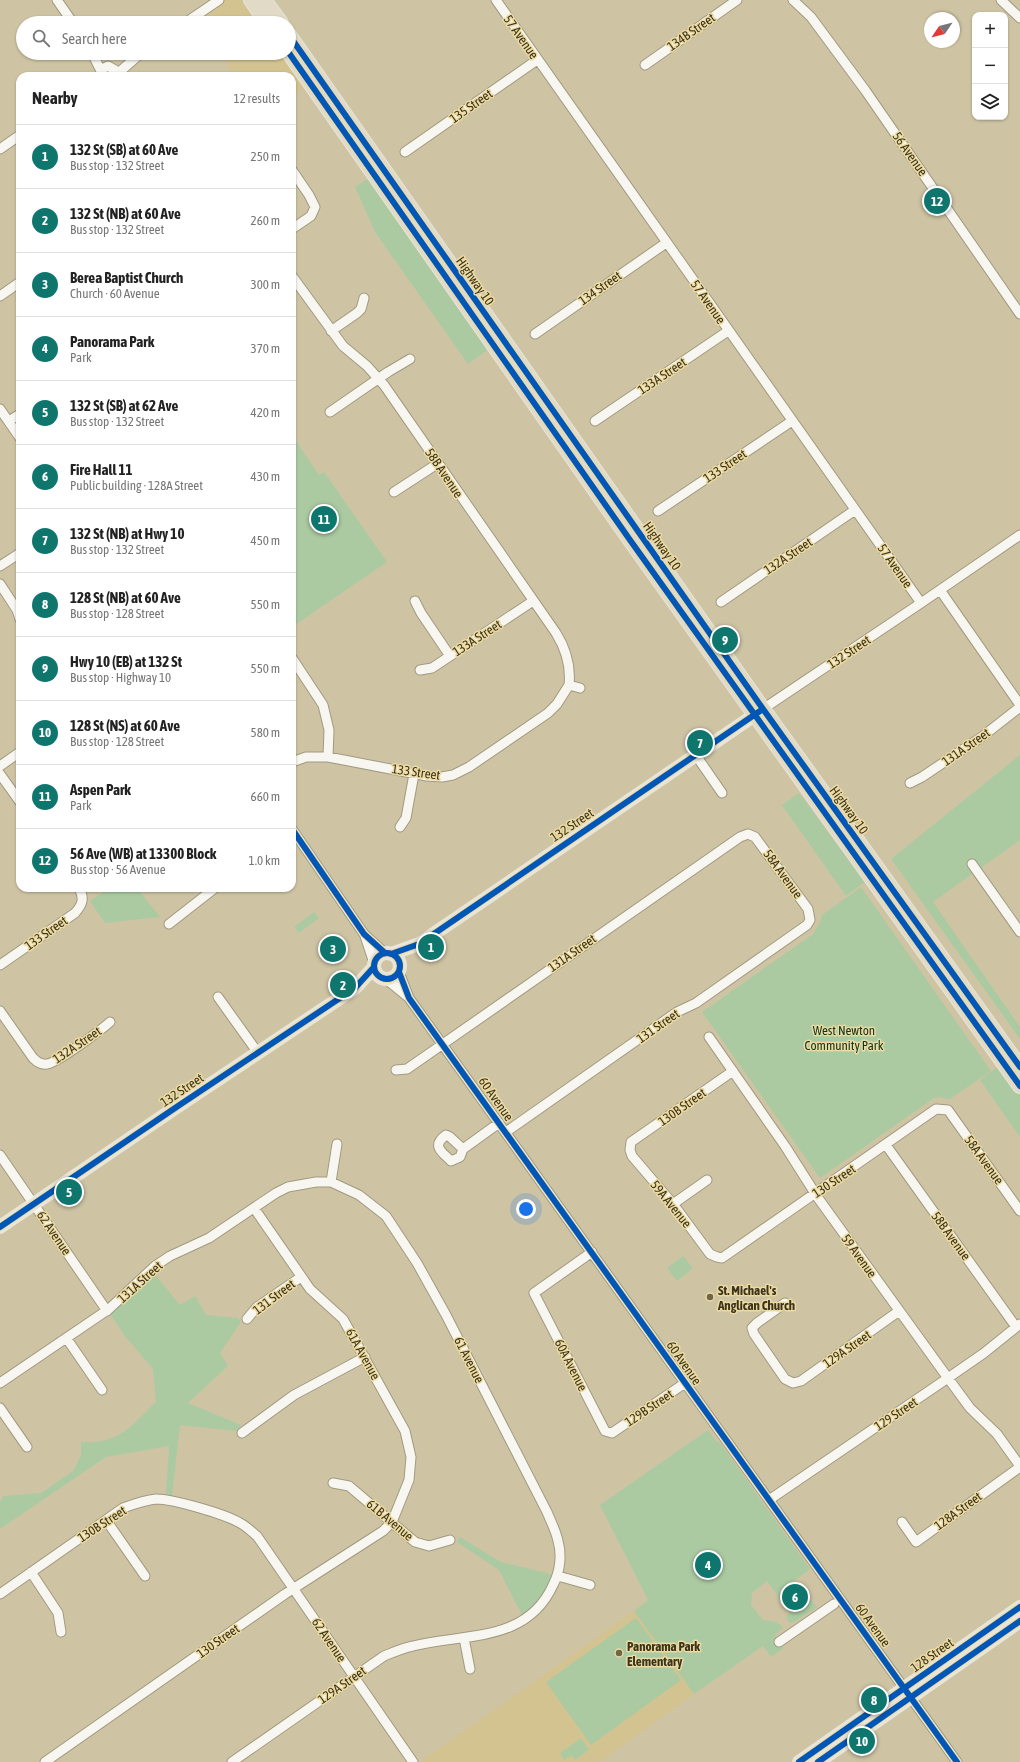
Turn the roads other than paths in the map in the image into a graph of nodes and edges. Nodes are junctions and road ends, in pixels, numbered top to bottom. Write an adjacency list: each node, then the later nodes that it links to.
1 (57, 0): 10 (street)
2 (219, 0): 11 (street)
3 (251, 0): 12 (highway)
4 (264, 0): 13 (highway)
5 (271, 0): 14 (highway)
6 (496, 0): 21 (street, 57 Avenue)
7 (737, 0): 22 (street, 134B Street)
8 (793, 0): 36 (street, 56 Avenue)
9 (1001, 0): 15 (street)
10 (68, 16)
11 (195, 16)
12 (262, 16)
13 (276, 16)
14 (282, 16)
15 (1020, 18)
16 (296, 36): 25 (highway)
17 (296, 45): 25 (highway, Highway 10)
18 (99, 60): 23 (street)
19 (129, 60): 24 (street)
20 (294, 60): 69 (highway, Highway 10)
21 (537, 60): 28 (street, 135 Street); 31 (street, 57 Avenue)
22 (645, 65)
23 (106, 72)
24 (109, 72)
25 (315, 72): 69 (highway, Highway 10)
26 (16, 138): 27 (street)
27 (0, 149)
28 (405, 152)
29 (296, 176): 30 (street)
30 (296, 226)
31 (666, 243): 38 (street, 57 Avenue); 39 (street, 134 Street)
32 (296, 282): 37 (street, 58B Avenue)
33 (16, 285): 34 (street)
34 (0, 296)
35 (364, 298): 37 (street)
36 (1020, 314)
37 (331, 331): 41 (street, 58B Avenue)
38 (728, 331): 46 (street, 133A Street); 47 (street, 57 Avenue)
39 (535, 334)
40 (410, 359): 41 (street)
41 (378, 378): 43 (street); 49 (street, 58B Avenue)
42 (0, 409): 45 (street)
43 (330, 412)
44 (16, 417): 45 (street)
45 (9, 421): 48 (street)
46 (595, 421)
47 (792, 421): 51 (street, 57 Avenue); 52 (street, 133 Street)
48 (16, 432)
49 (437, 464): 50 (street); 59 (street, 58B Avenue)
50 (394, 492)
51 (855, 510): 60 (street, 132A Street); 61 (street, 57 Avenue)
52 (658, 511)
53 (1020, 535): 57 (street, 132 Street)
54 (16, 556): 55 (street)
55 (0, 566)
56 (0, 584): 62 (street)
57 (940, 590): 61 (street, 132 Street); 68 (street)
58 (415, 601): 63 (street)
59 (533, 601): 63 (street, 133A Street); 66 (street, 58B Avenue)
60 (721, 602)
61 (921, 603): 69 (street, 132 Street)
62 (16, 608)
63 (450, 656): 65 (street, 133A Street)
64 (296, 664): 72 (street)
65 (420, 670)
66 (569, 685): 67 (street); 76 (street, 133 Street)
67 (580, 688)
68 (1020, 706): 77 (street, 131A Street)
69 (759, 712): 70 (main road, 132 Street); 104 (highway, Highway 10); 107 (highway, Highway 10)
70 (695, 754): 78 (street); 90 (main road, 132 Street)
71 (16, 755): 74 (street)
72 (328, 757): 73 (street, 133 Street); 76 (street, 133 Street)
73 (296, 761)
74 (0, 766)
75 (0, 774): 79 (street)
76 (414, 774): 80 (street)
77 (910, 784)
78 (722, 793)
79 (16, 796)
80 (400, 826)
81 (748, 834): 86 (street, 58A Avenue); 102 (street, 131A Street)
82 (296, 836): 89 (street)
83 (972, 864): 88 (street)
84 (81, 892): 92 (street, 133 Street)
85 (210, 892): 87 (street)
86 (810, 920): 110 (street, 131 Street)
87 (169, 924)
88 (1020, 932)
89 (364, 934): 91 (street); 93 (street)
90 (419, 944): 91 (main road, 132 Street); 94 (main road, 132 Street)
91 (388, 954): 93 (main road); 94 (main road)
92 (0, 965)
93 (374, 965): 95 (main road); 96 (main road, 132 Street)
94 (399, 971): 95 (main road); 98 (street, 60 Avenue)
95 (385, 979): 96 (main road, 132 Street); 98 (street, 60 Avenue)
96 (355, 988): 103 (main road, 132 Street)
97 (218, 997): 103 (street)
98 (409, 998): 102 (street, 60 Avenue)
99 (0, 1011): 100 (street, 132A Street)
100 (110, 1022)
101 (709, 1037): 106 (street, 59 Avenue)
102 (443, 1044): 105 (street, 131A Street); 109 (street, 60 Avenue)
103 (258, 1053): 119 (main road, 132 Street)
104 (1020, 1067)
105 (396, 1070)
106 (733, 1071): 111 (street, 130B Street); 118 (street, 59 Avenue)
107 (1020, 1086)
108 (948, 1110): 113 (street, 130 Street); 122 (street, 58A Avenue)
109 (499, 1123): 110 (street, 60 Avenue); 114 (street)
110 (506, 1132): 124 (street, 60 Avenue)
111 (631, 1142): 120 (street, 59A Avenue)
112 (337, 1144): 117 (street)
113 (886, 1145): 118 (street, 130 Street); 131 (street, 58B Avenue)
114 (463, 1149)
115 (0, 1155): 119 (street, 62 Avenue)
116 (707, 1180): 120 (street)
117 (331, 1182): 121 (street, 131A Street); 152 (street, 61 Avenue)
118 (815, 1194): 125 (street, 130 Street); 129 (street, 59 Avenue)
119 (34, 1204): 123 (main road, 132 Street); 128 (street, 62 Avenue)
120 (673, 1204): 125 (street, 59A Avenue)
121 (254, 1208): 126 (street, 61A Avenue); 128 (street, 131A Street)
122 (1020, 1211)
123 (0, 1228)
124 (592, 1252): 136 (street, 60 Avenue); 140 (street, 60A Avenue)
125 (722, 1258)
126 (301, 1277): 130 (street, 131 Street); 133 (street, 61A Avenue)
127 (785, 1303): 129 (street, 129A Street)
128 (107, 1311): 132 (street, 131A Street)
129 (900, 1311): 134 (street, 59 Avenue)
130 (247, 1319)
131 (1018, 1326): 134 (street, 129 Street)
132 (67, 1339): 135 (street, 131A Street); 137 (street)
133 (365, 1357): 139 (street); 146 (street, 61A Avenue)
134 (948, 1378): 142 (street, 59 Avenue); 144 (street, 129 Street)
135 (0, 1383)
136 (685, 1383): 140 (street, 129B Street); 144 (street, 60 Avenue)
137 (102, 1390)
138 (0, 1408): 141 (street)
139 (242, 1433)
140 (612, 1433)
141 (27, 1447)
142 (1020, 1467): 147 (street, 128A Street)
143 (333, 1483): 146 (street, 61B Avenue)
144 (769, 1500): 164 (street, 60 Avenue)
145 (106, 1520): 148 (street, 130B Street); 150 (street, 130B Street); 151 (street)
146 (392, 1522): 149 (street, 61B Avenue); 154 (street, 130 Street)
147 (902, 1522)
148 (240, 1523): 154 (street, 62 Avenue)
149 (450, 1540)
150 (31, 1572): 155 (street, 130B Street); 159 (street)
151 (145, 1576)
152 (558, 1576): 153 (street); 160 (street, 129A Street)
153 (590, 1585)
154 (294, 1588): 163 (street, 62 Avenue); 165 (street, 130 Street)
155 (0, 1594)
156 (834, 1604): 161 (street)
157 (1020, 1607): 164 (main road, 128 Street)
158 (1020, 1621): 164 (main road, 128 Street)
159 (61, 1632)
160 (464, 1638): 162 (street); 163 (street, 129A Street)
161 (779, 1642)
162 (470, 1669)
163 (354, 1676): 166 (street, 129A Street); 167 (street, 62 Avenue)
164 (908, 1692): 168 (main road, 128 Street); 169 (main road, 128 Street); 170 (street, 60 Avenue)
165 (45, 1762)
166 (232, 1762)
167 (413, 1762)
168 (799, 1762)
169 (818, 1762)
170 (957, 1762)

